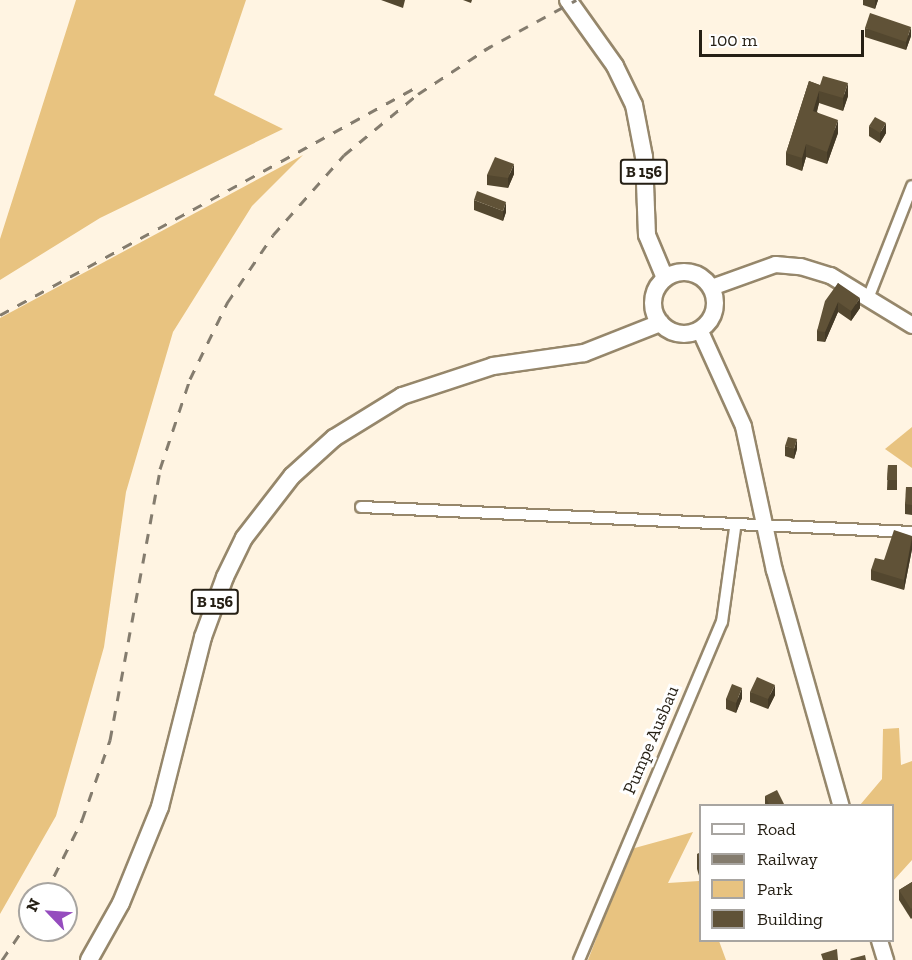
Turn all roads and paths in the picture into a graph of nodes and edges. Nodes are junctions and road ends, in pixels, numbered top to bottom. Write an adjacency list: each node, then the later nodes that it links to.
1 (568, 0): 3 (main road, B 156)
2 (912, 186): 5 (street)
3 (665, 278): 4 (main road); 6 (main road)
4 (711, 287): 5 (street); 8 (main road)
5 (869, 296): 7 (street)
6 (660, 323): 8 (main road); 15 (main road, B 156)
7 (912, 325)
8 (700, 331): 11 (street)
9 (361, 507): 10 (street)
10 (735, 528): 11 (street); 16 (street, Pumpe Ausbau)
11 (765, 530): 12 (street); 13 (street)
12 (912, 532)
13 (840, 804)
14 (880, 942): 17 (street)
15 (89, 960)
16 (579, 960)
17 (885, 960)

